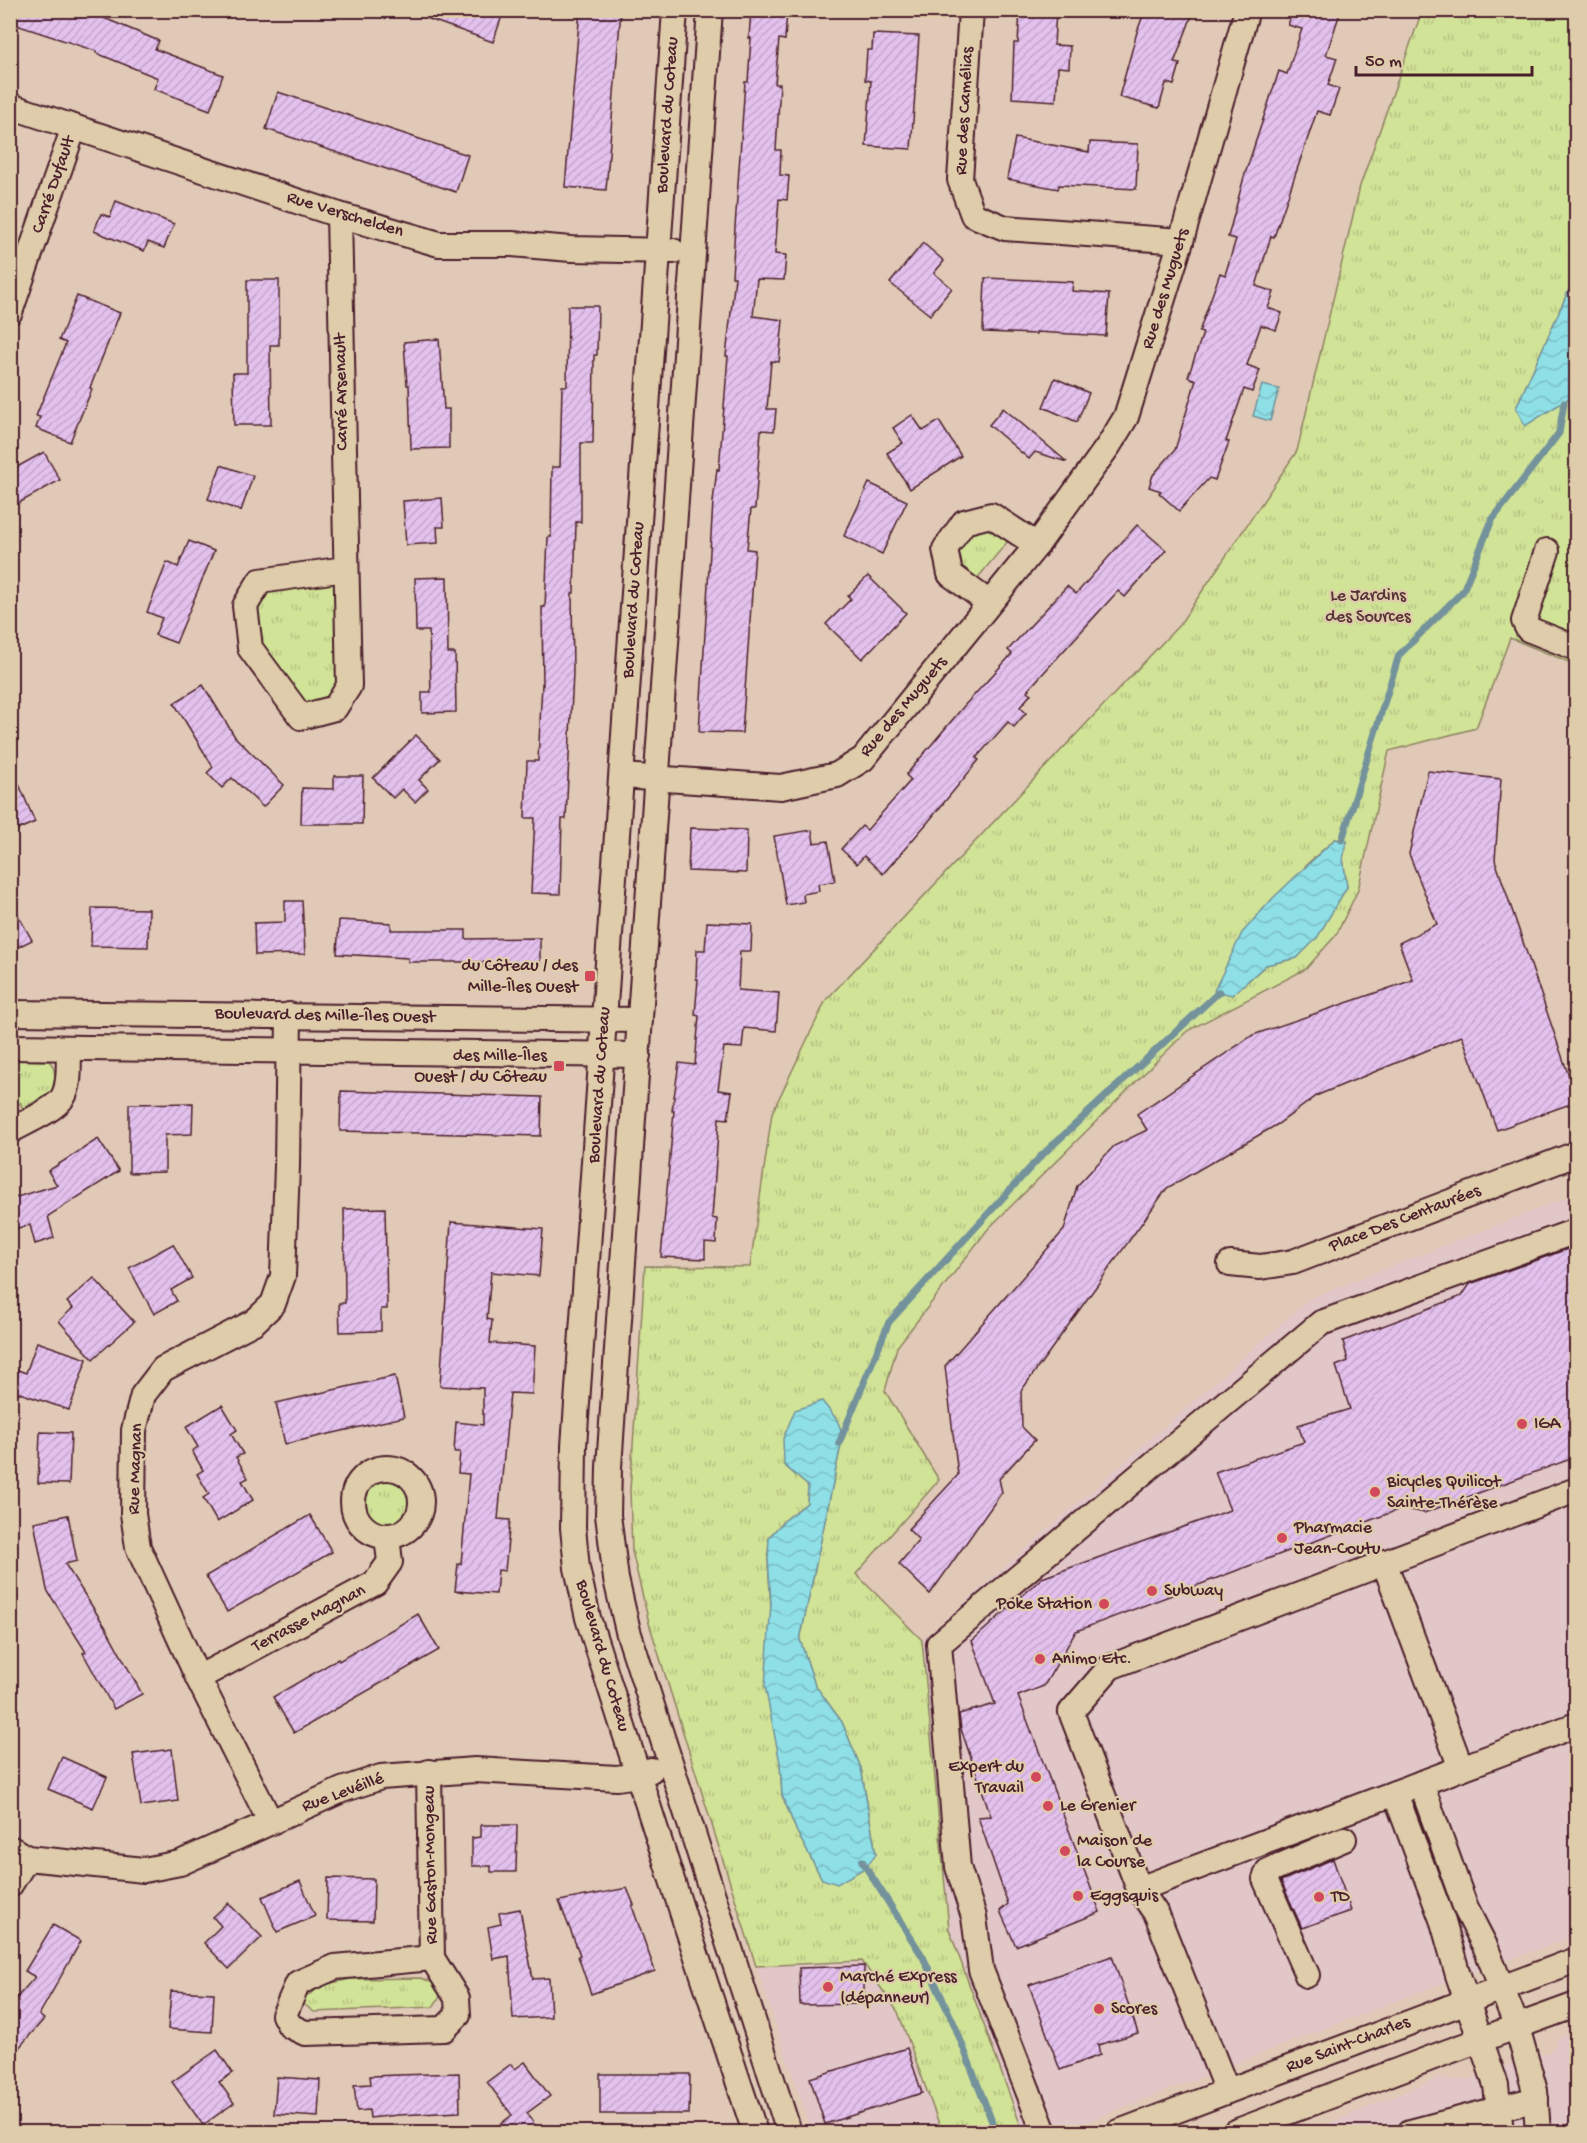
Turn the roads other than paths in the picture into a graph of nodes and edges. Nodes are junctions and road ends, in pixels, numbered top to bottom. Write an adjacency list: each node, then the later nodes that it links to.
1 (675, 10): 9 (street, Boulevard du Coteau)
2 (710, 10): 10 (street, Boulevard du Coteau)
3 (971, 10): 8 (street, Rue des Camélias)
4 (1247, 10): 8 (street, Rue des Muguets)
5 (10, 106): 6 (street, Rue Verschelden)
6 (74, 127): 7 (street, Rue Verschelden); 11 (street, Carré Dufault)
7 (339, 215): 9 (street, Rue Verschelden); 14 (street, Carré Arsenault)
8 (1181, 241): 12 (street, Rue des Muguets)
9 (659, 250): 10 (street, Rue Verschelden); 17 (street, Boulevard du Coteau)
10 (693, 252): 18 (street, Boulevard du Coteau)
11 (10, 312)
12 (1037, 545): 15 (street, Rue des Muguets); 15 (street)
13 (1547, 551): 16 (street)
14 (345, 569): 14 (street, Carré Arsenault)
15 (988, 603): 18 (street, Rue des Muguets)
16 (1576, 648)
17 (622, 776): 18 (street, Rue des Muguets); 21 (street, Boulevard du Coteau)
18 (657, 778): 22 (street, Boulevard du Coteau)
19 (10, 1013): 20 (street, Boulevard des Mille-Îles Ouest)
20 (289, 1015): 21 (street, Boulevard des Mille-Îles Ouest); 25 (street, Rue Magnan)
21 (605, 1019): 22 (street, Boulevard des Mille-Îles Ouest); 26 (street, Boulevard du Coteau)
22 (640, 1020): 27 (street, Boulevard du Coteau)
23 (10, 1047): 24 (street, Boulevard des Mille-Îles Ouest)
24 (69, 1048): 25 (street, Boulevard des Mille-Îles Ouest); 28 (street)
25 (289, 1050): 26 (street, Boulevard des Mille-Îles Ouest); 35 (street, Rue Magnan)
26 (602, 1054): 27 (street, Boulevard des Mille-Îles Ouest); 40 (street, Boulevard du Coteau)
27 (638, 1055): 37 (street, Boulevard du Coteau)
28 (10, 1131)
29 (1576, 1154): 31 (street, Place Des Centaurées)
30 (1576, 1230): 63 (street)
31 (1230, 1264)
32 (1576, 1490): 34 (street)
33 (387, 1537): 35 (street, Terrasse Magnan)
34 (1384, 1562): 38 (street); 47 (street)
35 (198, 1678): 43 (street, Rue Magnan)
36 (1576, 1725): 38 (street)
37 (670, 1764): 40 (street, Rue Levéillé); 56 (street, Boulevard du Coteau)
38 (1461, 1768): 41 (street)
39 (429, 1772): 40 (street, Rue Levéillé); 43 (street, Rue Levéillé); 48 (street, Rue Gaston-Mongeau)
40 (638, 1775): 57 (street, Boulevard du Coteau)
41 (1421, 1783): 42 (street); 51 (street)
42 (1395, 1793): 47 (street); 52 (street)
43 (270, 1821): 45 (street, Rue Levéillé)
44 (1344, 1839): 50 (street)
45 (19, 1853): 46 (street, Rue Levéillé)
46 (10, 1885)
47 (1139, 1889): 58 (street)
48 (432, 1958): 48 (street, Rue Gaston-Mongeau)
49 (1576, 1960): 51 (street, Rue Saint-Charles)
50 (1307, 1975)
51 (1503, 1987): 52 (street, Rue Saint-Charles); 54 (street)
52 (1467, 2000): 55 (street); 58 (street, Rue Saint-Charles)
53 (1576, 2005): 54 (street)
54 (1517, 2027): 55 (street); 59 (street)
55 (1481, 2039): 60 (street); 65 (street)
56 (766, 2062): 57 (street); 62 (street, Boulevard du Coteau)
57 (736, 2073): 61 (street, Boulevard du Coteau)
58 (1227, 2091): 64 (street, Rue Saint-Charles)
59 (1536, 2099): 60 (street); 67 (street)
60 (1500, 2122): 66 (street)
61 (755, 2133)
62 (789, 2133)
63 (1044, 2133)
64 (1119, 2133)
65 (1235, 2133)
66 (1410, 2133)
67 (1538, 2133)

